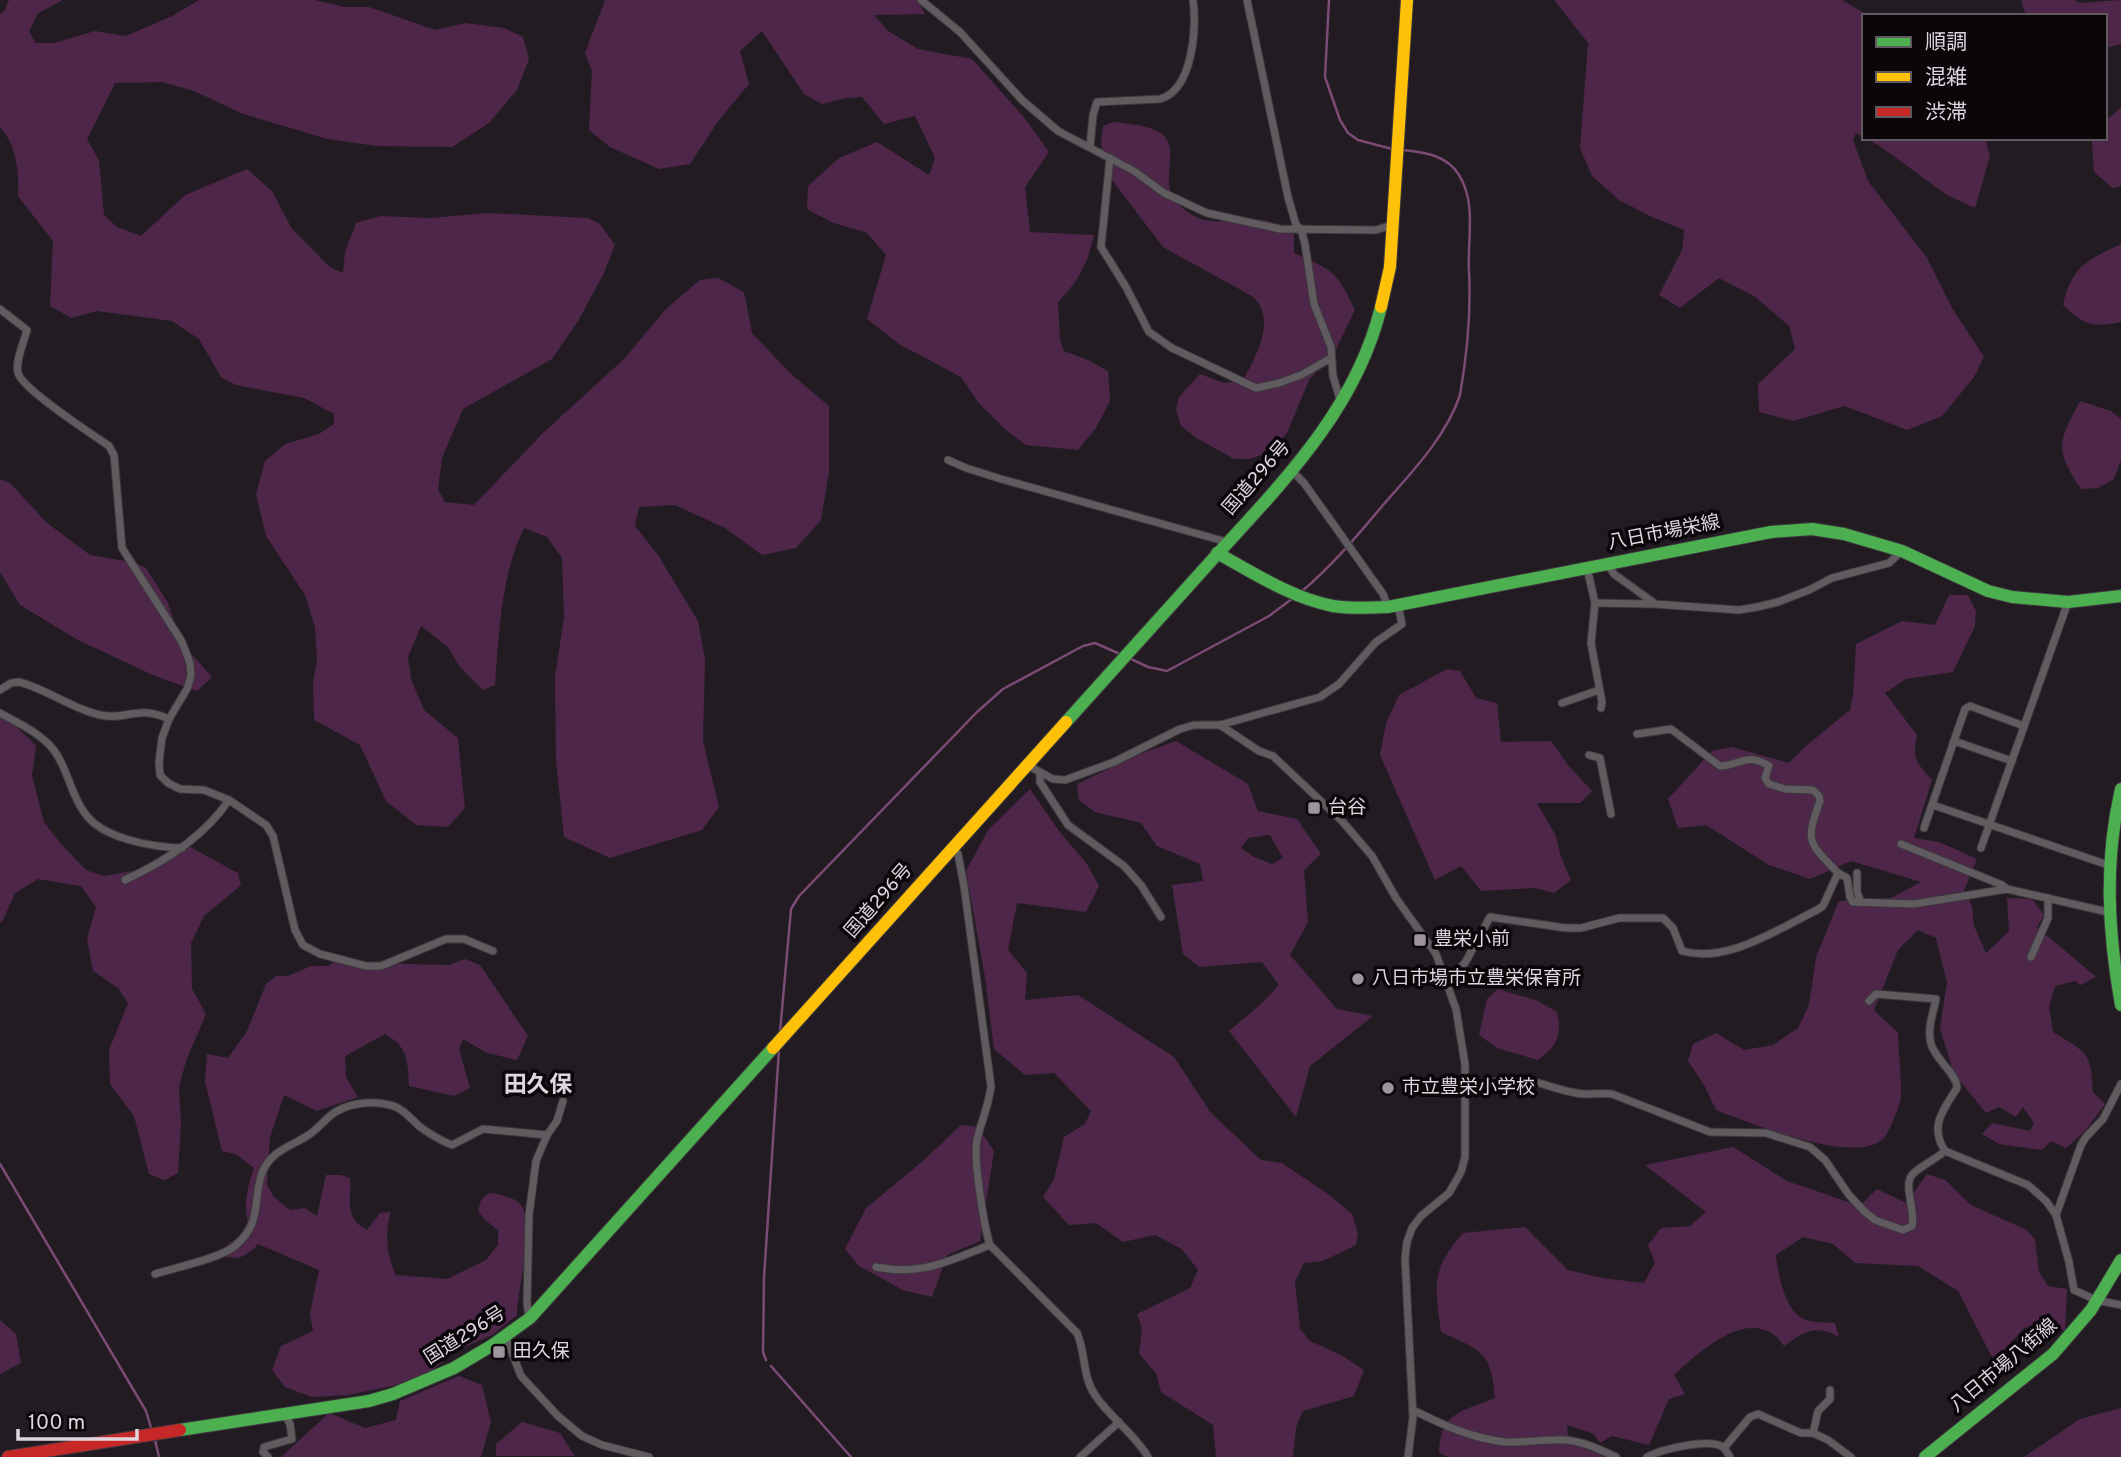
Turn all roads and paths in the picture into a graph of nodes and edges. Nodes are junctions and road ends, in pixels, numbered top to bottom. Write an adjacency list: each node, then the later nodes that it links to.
1 (921, 0): 5 (street)
2 (1193, 0): 5 (street)
3 (1247, 0): 8 (street)
4 (1407, 0): 7 (main road, 国道296号)
5 (1090, 147): 6 (street)
6 (1110, 158): 8 (street); 10 (street)
7 (1394, 225): 8 (street); 11 (main road, 国道296号)
8 (1301, 229): 10 (street)
9 (0, 309): 29 (street)
10 (1331, 358): 11 (street)
11 (1342, 404): 13 (main road, 国道296号)
12 (948, 460): 14 (street)
13 (1292, 470): 14 (main road, 国道296号); 23 (street)
14 (1227, 542): 16 (main road, 国道296号)
15 (1902, 551): 17 (main road, 八日市場栄線); 20 (main road, 八日市場栄線); 22 (street)
16 (1217, 553): 23 (main road, 八日市場栄線); 36 (main road, 国道296号)
17 (1607, 563): 18 (main road, 八日市場栄線); 22 (street)
18 (1587, 567): 21 (street); 23 (main road, 八日市場栄線)
19 (2121, 596): 20 (main road, 八日市場栄線)
20 (2067, 602): 31 (street)
21 (1595, 603): 22 (street); 25 (street)
22 (1654, 604)
23 (1393, 606): 30 (street)
24 (0, 690): 29 (street)
25 (1599, 690): 26 (street); 27 (street)
26 (1562, 703)
27 (1601, 708)
28 (0, 713): 45 (street)
29 (169, 719): 39 (street)
30 (1220, 725): 37 (street); 59 (street)
31 (2024, 726): 33 (street); 35 (street)
32 (1637, 734): 49 (street)
33 (1954, 741): 35 (street); 40 (street)
34 (1589, 755): 41 (street)
35 (2012, 761): 42 (street)
36 (1027, 765): 37 (street); 46 (main road, 国道296号)
37 (1040, 773): 56 (street)
38 (2121, 789): 48 (main road)
39 (229, 800): 45 (street); 57 (street)
40 (1933, 805): 42 (street); 43 (street)
41 (1611, 814)
42 (1989, 824): 47 (street); 48 (street)
43 (1924, 828)
44 (1901, 844): 52 (street)
45 (182, 848): 51 (street)
46 (952, 848): 68 (street); 74 (main road, 国道296号)
47 (1981, 848)
48 (2108, 865): 55 (main road)
49 (1838, 873): 54 (street); 59 (street)
50 (1857, 873): 54 (street)
51 (125, 880)
52 (2007, 889): 53 (street); 54 (street)
53 (2048, 898): 55 (street); 58 (street)
54 (1861, 902)
55 (2108, 912): 61 (main road)
56 (1161, 917)
57 (493, 951)
58 (2031, 957)
59 (1447, 980): 63 (street)
60 (1869, 1001): 66 (street)
61 (2121, 1003)
62 (2121, 1084): 67 (street)
63 (1465, 1087): 66 (street); 77 (street)
64 (563, 1101): 65 (street)
65 (547, 1135): 71 (street); 74 (street)
66 (1945, 1151): 67 (street)
67 (2056, 1215): 72 (street)
68 (990, 1245): 70 (street); 79 (street)
69 (2121, 1260): 72 (main road, 八日市場八街線)
70 (876, 1266)
71 (155, 1274)
72 (2096, 1300): 73 (street); 92 (main road, 八日市場八街線)
73 (2121, 1305)
74 (530, 1318): 75 (main road, 国道296号)
75 (506, 1337): 78 (main road, 国道296号); 84 (street)
76 (1830, 1390): 80 (street)
77 (1413, 1410): 87 (street); 88 (street)
78 (285, 1415): 82 (main road, 国道296号); 83 (street)
79 (1119, 1422): 85 (street); 86 (street)
80 (1814, 1433): 81 (street); 91 (street)
81 (1724, 1448): 89 (street); 90 (street)
82 (8, 1457)
83 (268, 1457)
84 (649, 1457)
85 (1080, 1457)
86 (1148, 1457)
87 (1408, 1457)
88 (1616, 1457)
89 (1647, 1457)
90 (1730, 1457)
91 (1851, 1457)
92 (1925, 1457)

